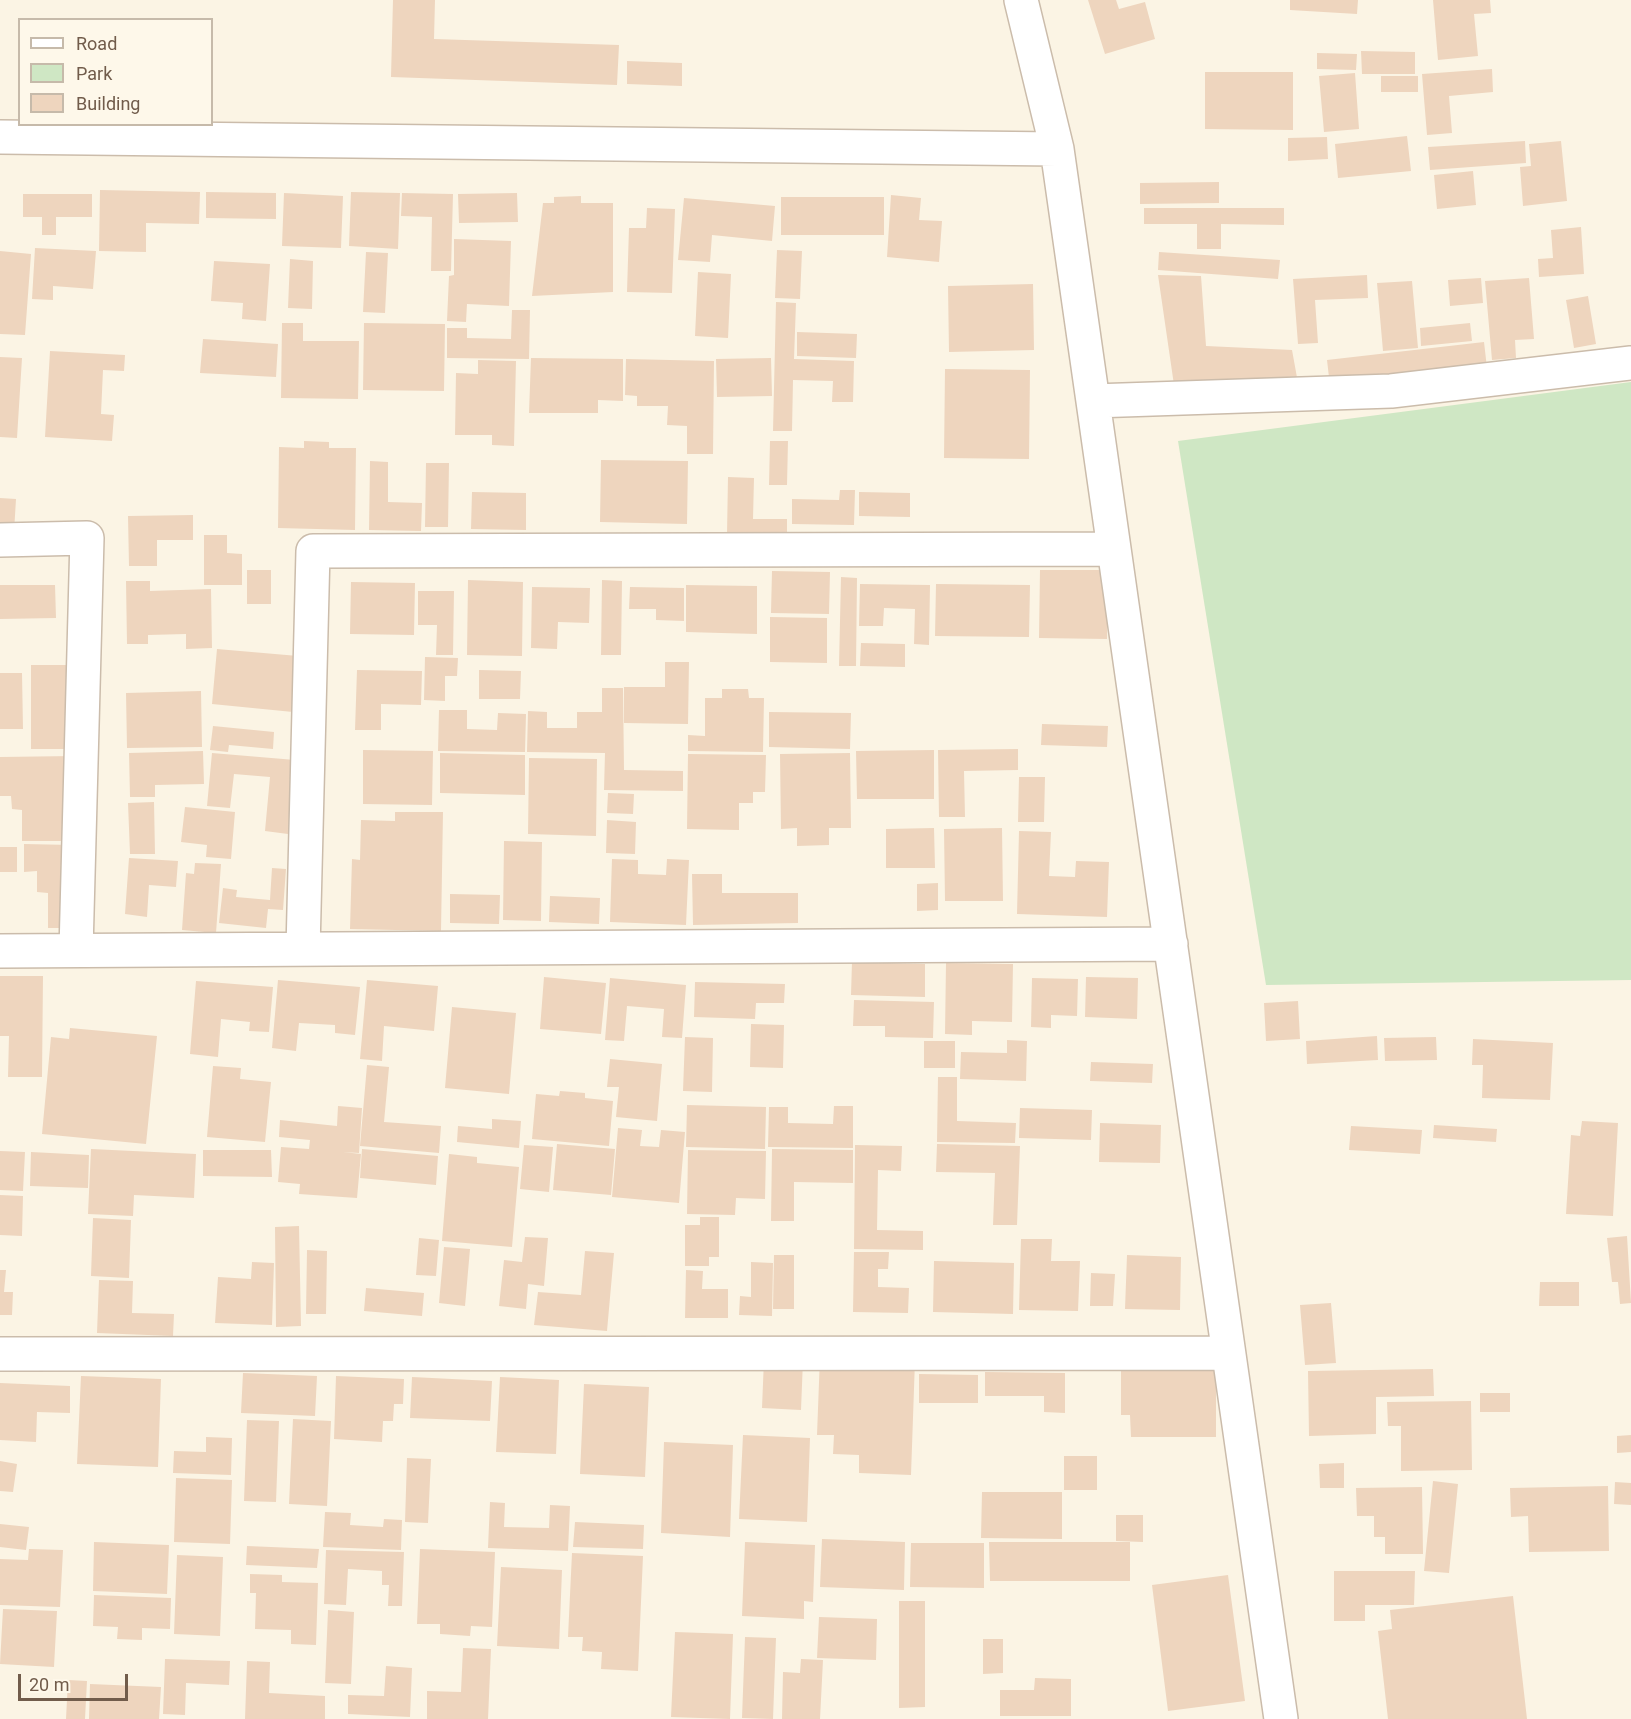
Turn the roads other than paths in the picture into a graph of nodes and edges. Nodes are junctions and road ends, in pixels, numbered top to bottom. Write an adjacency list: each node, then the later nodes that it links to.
1 (1021, 0): 3 (street)
2 (0, 137): 3 (street)
3 (1057, 149): 5 (street)
4 (1631, 363): 5 (street)
5 (1093, 401): 7 (street)
6 (0, 540): 10 (street)
7 (1114, 549): 8 (street); 9 (street)
8 (1171, 944): 9 (street); 12 (street)
9 (303, 949): 10 (street)
10 (76, 950): 11 (street)
11 (0, 951)
12 (1228, 1353): 13 (street); 14 (street)
13 (0, 1354)
14 (1281, 1719)

